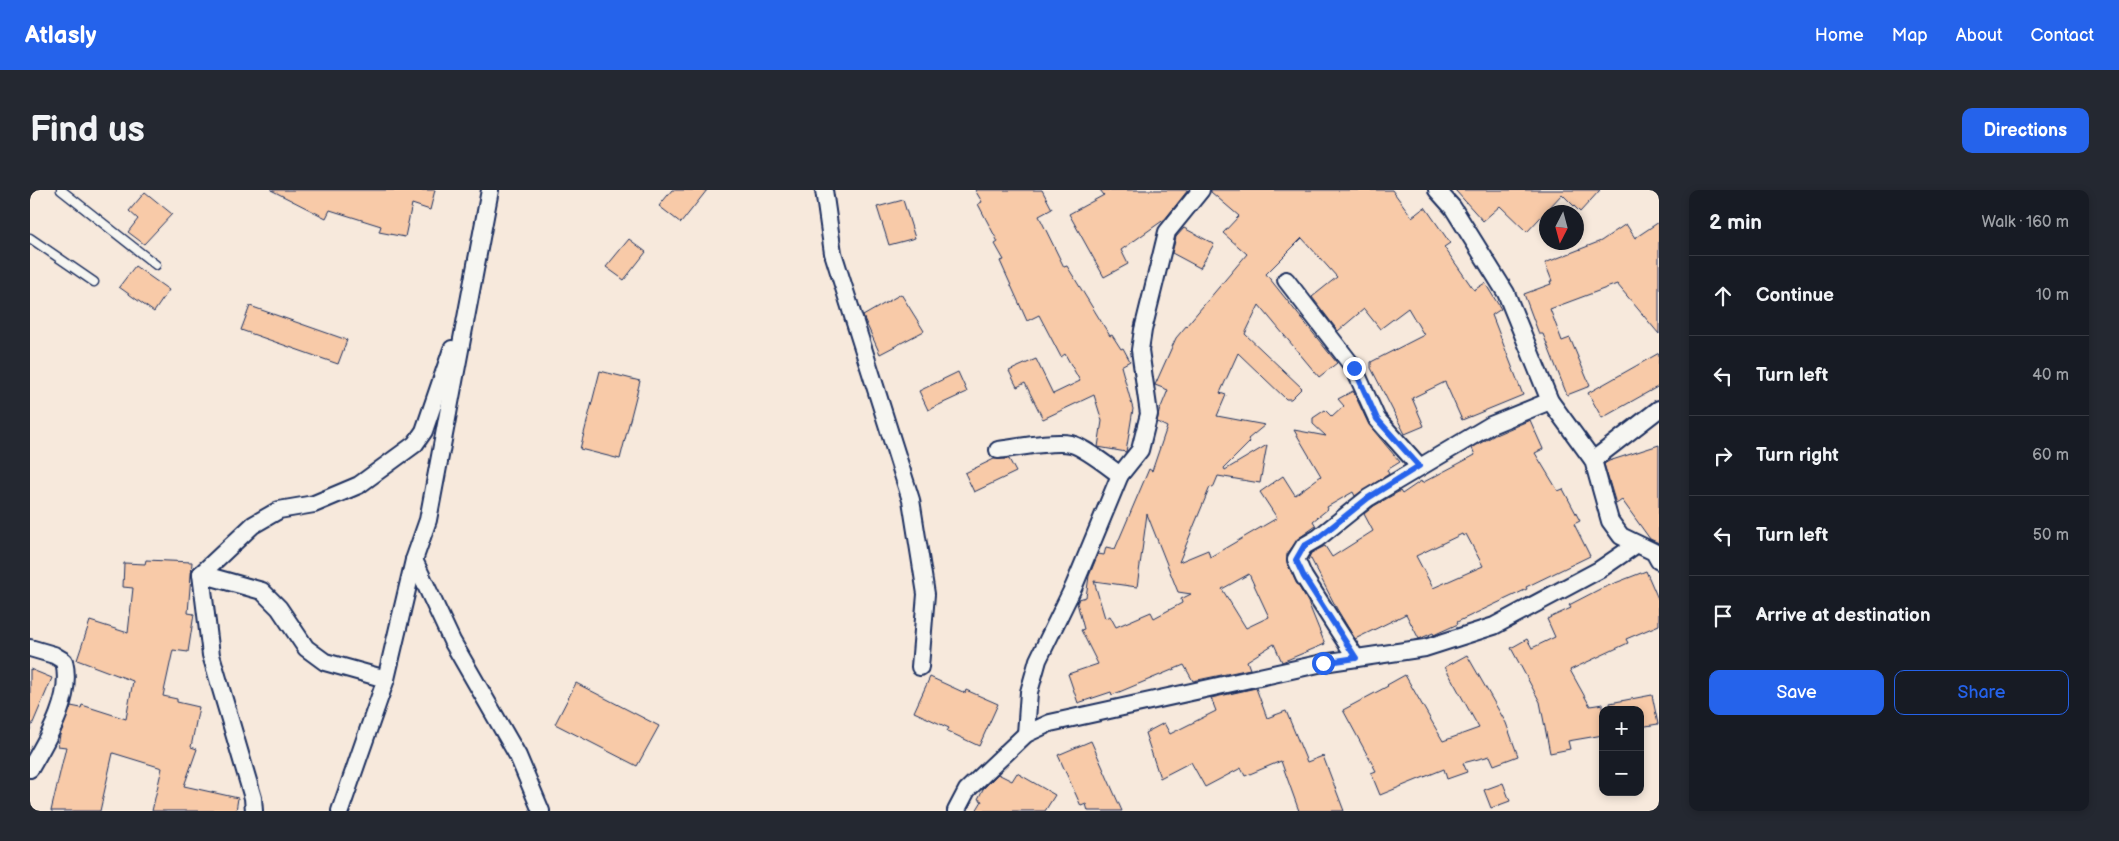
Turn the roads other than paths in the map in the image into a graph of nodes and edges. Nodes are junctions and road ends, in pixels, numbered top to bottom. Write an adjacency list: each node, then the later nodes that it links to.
1 (61, 190): 7 (lane)
2 (490, 190): 10 (street)
3 (824, 190): 23 (street)
4 (1201, 190): 16 (street)
5 (1437, 190): 11 (street)
6 (30, 238): 9 (lane)
7 (156, 265)
8 (1286, 280): 15 (street)
9 (94, 282)
10 (468, 302): 18 (street); 20 (street)
11 (1550, 401): 14 (street); 15 (street)
12 (1659, 409): 14 (street)
13 (998, 450): 16 (street)
14 (1593, 460): 17 (street)
15 (1419, 466): 22 (street)
16 (1120, 475): 25 (street)
17 (1637, 544): 19 (street); 22 (street)
18 (414, 560): 24 (street); 29 (street)
19 (1659, 561)
20 (200, 574): 24 (street); 27 (street)
21 (30, 648): 26 (street)
22 (1356, 658): 25 (street)
23 (920, 667)
24 (386, 679): 28 (street)
25 (1026, 734): 30 (street)
26 (30, 769)
27 (254, 811)
28 (340, 811)
29 (541, 811)
30 (956, 811)

